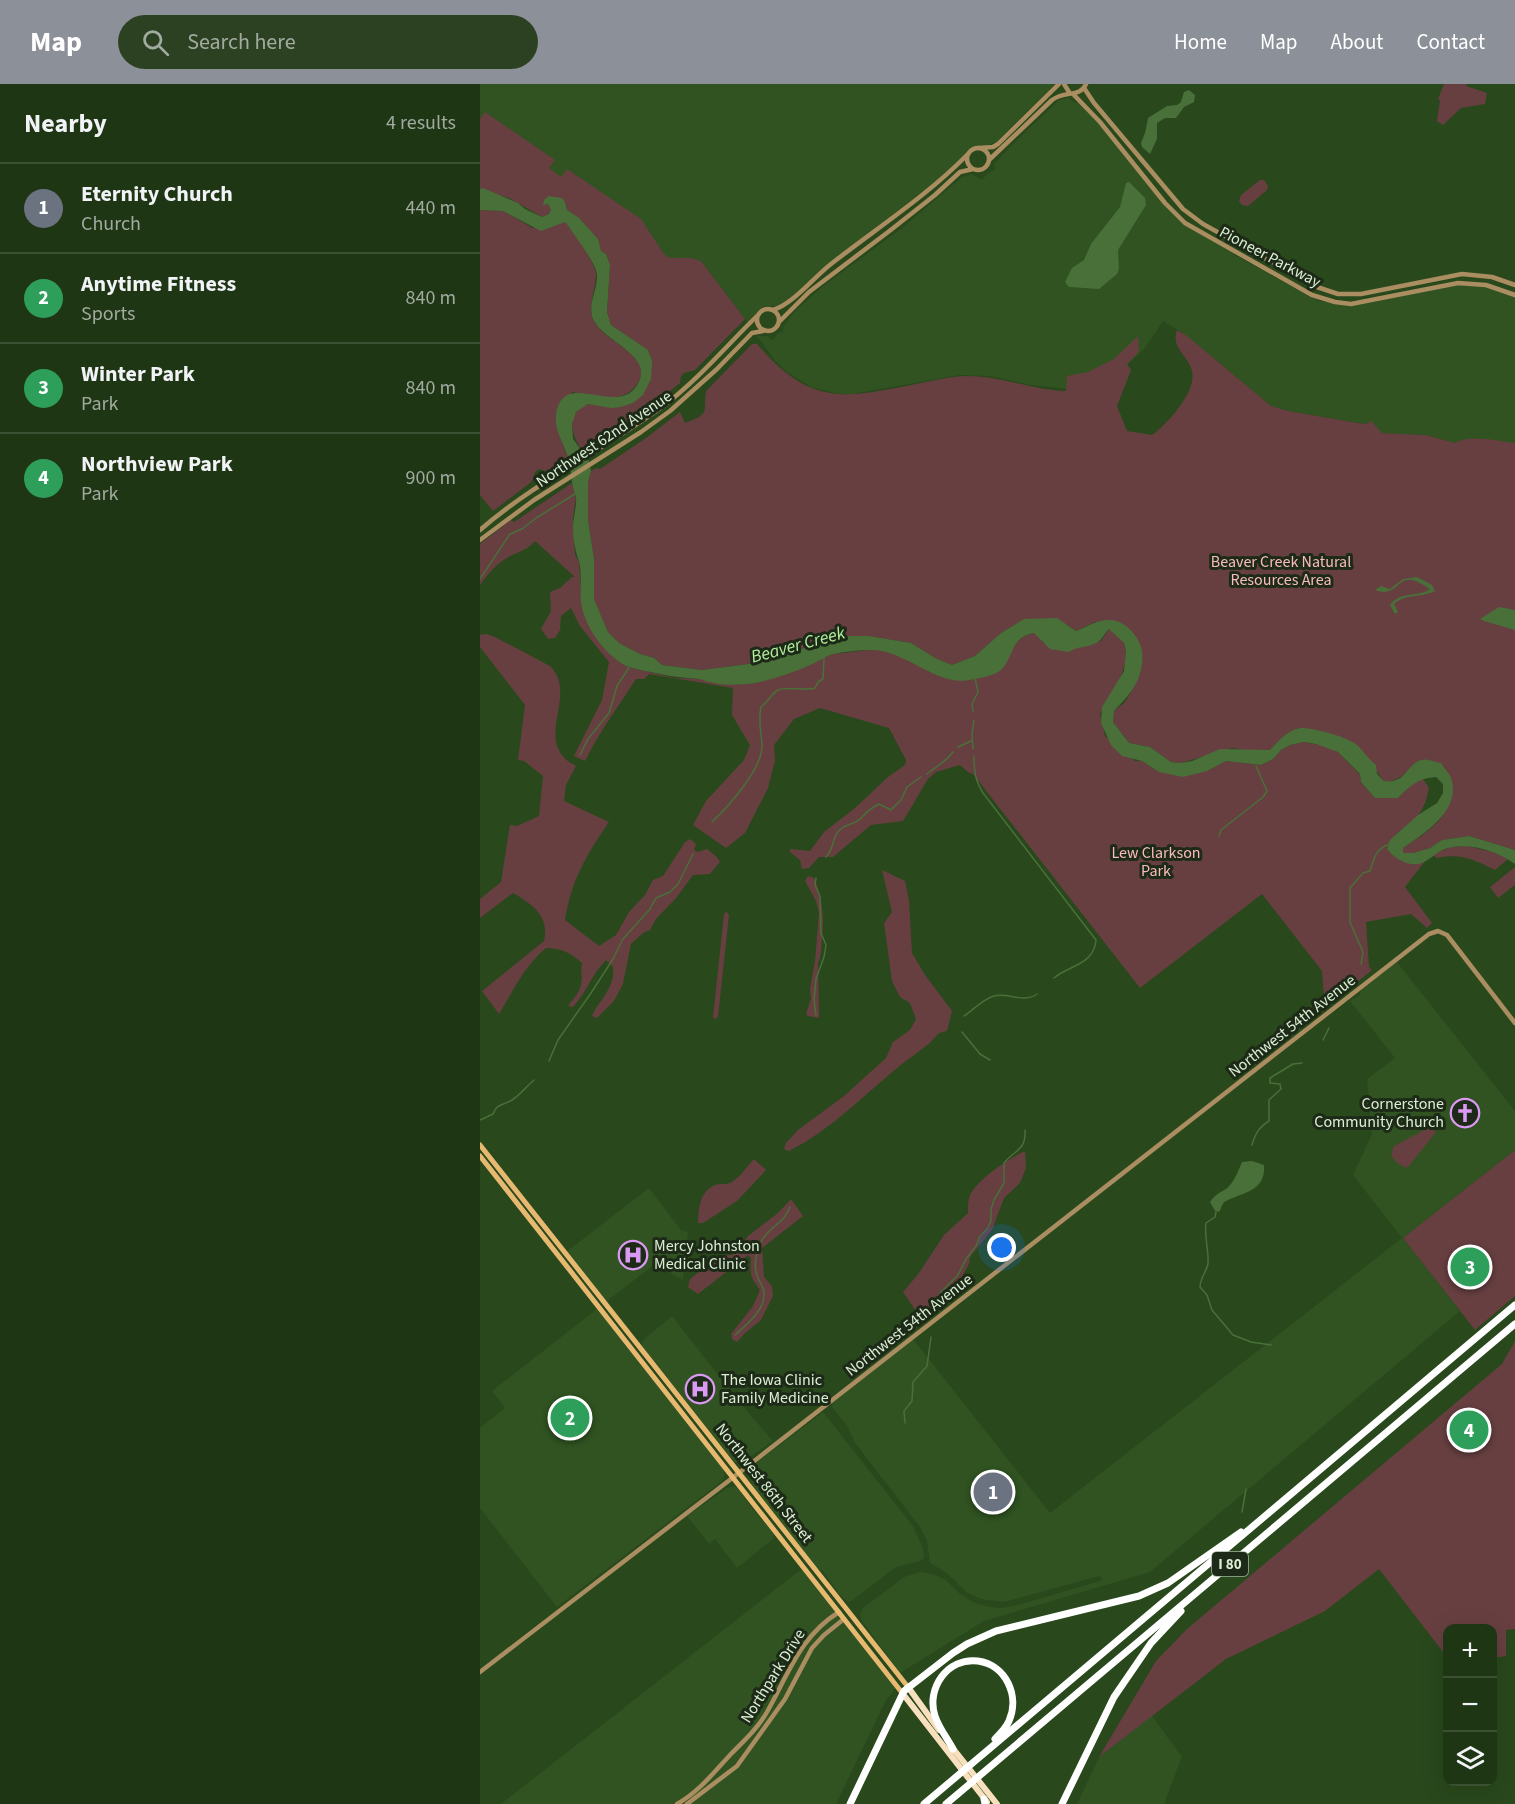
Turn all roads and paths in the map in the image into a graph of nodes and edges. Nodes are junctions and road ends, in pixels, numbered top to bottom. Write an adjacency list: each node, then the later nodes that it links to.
1 (1059, 84): 5 (street)
2 (1064, 84): 4 (street, Pioneer Parkway)
3 (1085, 86): 4 (street); 9 (street, Pioneer Parkway)
4 (1071, 93): 7 (street); 10 (street, Pioneer Parkway)
5 (979, 148): 6 (street); 7 (street)
6 (968, 154): 8 (street); 11 (street)
7 (989, 160): 8 (street)
8 (973, 169): 13 (street)
9 (1515, 285)
10 (1515, 295)
11 (773, 310): 12 (street); 13 (street)
12 (758, 315): 14 (street); 15 (street, Northwest 62nd Avenue)
13 (780, 321): 14 (street)
14 (763, 330): 16 (street, Northwest 62nd Avenue)
15 (480, 530)
16 (480, 540)
17 (1515, 1023): 22 (street, Northwest 54th Avenue)
18 (480, 1145): 22 (main road, Northwest 86th Street)
19 (480, 1156): 23 (main road, Northwest 86th Street)
20 (1515, 1305): 24 (highway, I 80)
21 (1515, 1324): 25 (highway, I 80)
22 (739, 1473): 23 (street, Northwest 54th Avenue); 29 (main road, Northwest 86th Street)
23 (733, 1477): 26 (main road, Northwest 86th Street); 28 (street, Northwest 54th Avenue)
24 (1280, 1504): 29 (highway); 33 (highway, I 80)
25 (1198, 1591): 32 (highway, I 80); 42 (highway)
26 (839, 1612): 27 (main road, Northwest 86th Street); 35 (street, Northpark Drive)
27 (844, 1619): 30 (main road, Northwest 86th Street); 36 (street, Northpark Drive)
28 (480, 1672)
29 (908, 1688): 30 (highway); 31 (main road, Northwest 86th Street)
30 (903, 1694): 31 (main road, Northwest 86th Street); 37 (highway)
31 (954, 1754): 33 (highway); 34 (main road)
32 (988, 1768): 39 (highway, I 80); 40 (highway)
33 (962, 1773): 38 (highway)
34 (985, 1799): 41 (main road)
35 (677, 1804)
36 (687, 1804)
37 (850, 1804)
38 (924, 1804)
39 (946, 1804)
40 (951, 1804)
41 (997, 1804)
42 (1062, 1804)

